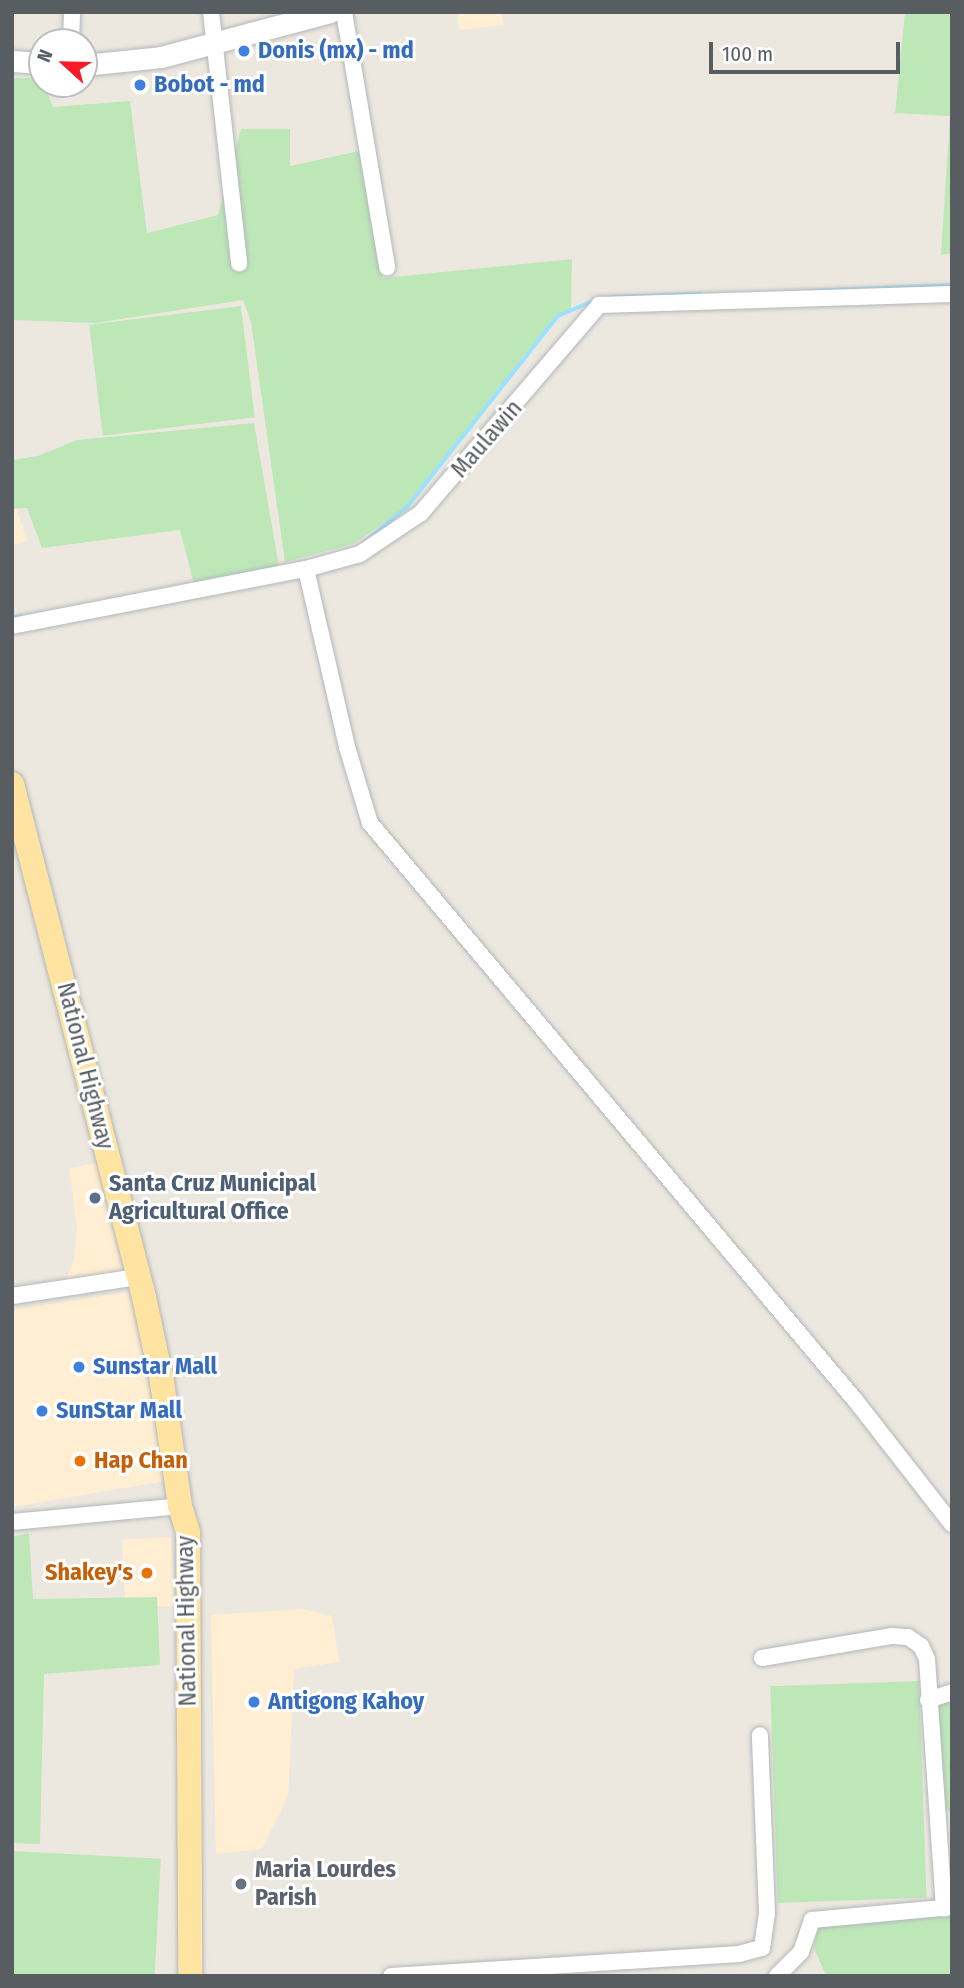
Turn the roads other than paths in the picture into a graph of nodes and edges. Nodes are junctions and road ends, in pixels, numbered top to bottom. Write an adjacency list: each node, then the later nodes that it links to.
1 (211, 12): 4 (street)
2 (330, 12): 4 (main road)
3 (344, 12): 7 (street)
4 (215, 43): 5 (main road); 6 (street)
5 (98, 64)
6 (239, 262)
7 (387, 267)
8 (952, 294): 9 (street, Maulawin)
9 (306, 569): 10 (street, Maulawin); 16 (street)
10 (12, 626)
11 (12, 784): 12 (main road, National Highway)
12 (138, 1277): 13 (street); 14 (main road, National Highway)
13 (12, 1296)
14 (180, 1506): 15 (street); 22 (main road, National Highway)
15 (12, 1522)
16 (952, 1524)
17 (762, 1658): 19 (street)
18 (952, 1692): 19 (street)
19 (928, 1700): 21 (street)
20 (760, 1735): 23 (street)
21 (948, 1907): 24 (street)
22 (190, 1976)
23 (391, 1976)
24 (776, 1976)

